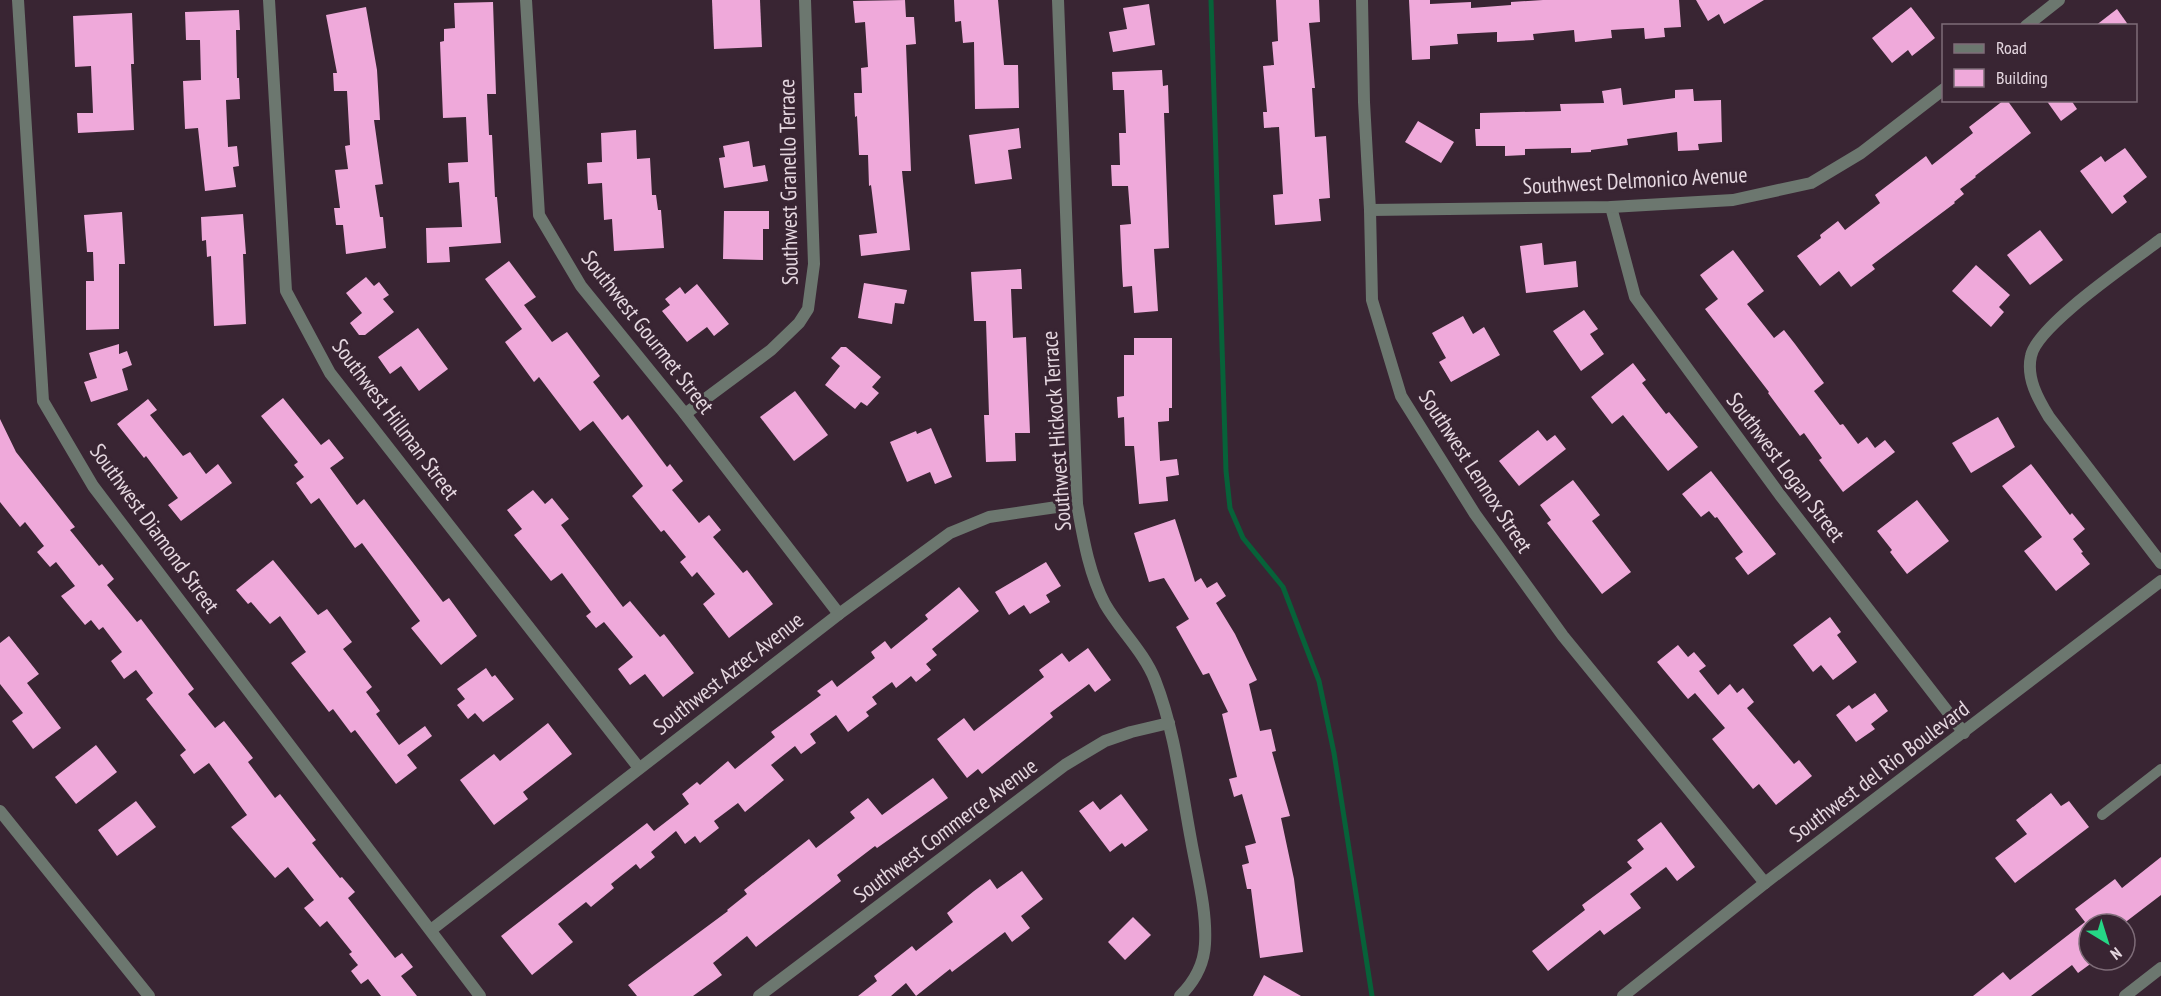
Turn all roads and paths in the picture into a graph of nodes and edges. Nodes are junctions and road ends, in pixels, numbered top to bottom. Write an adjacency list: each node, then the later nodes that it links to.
1 (18, 0): 25 (street, Southwest Diamond Street)
2 (269, 0): 20 (street, Southwest Hillman Street)
3 (526, 0): 13 (street, Southwest Gourmet Street)
4 (805, 0): 13 (street, Southwest Granello Terrace)
5 (1058, 0): 14 (street, Southwest Hickock Terrace)
6 (1362, 0): 11 (street, Southwest Lennox Street)
7 (2059, 0): 8 (street)
8 (2029, 24)
9 (1942, 91): 10 (street, Southwest Delmonico Avenue)
10 (1611, 207): 11 (street, Southwest Delmonico Avenue); 19 (street, Southwest Logan Street)
11 (1370, 210): 24 (street, Southwest Lennox Street)
12 (2161, 239): 15 (street)
13 (684, 414): 17 (street, Southwest Gourmet Street)
14 (1077, 504): 17 (street, Southwest Aztec Avenue); 18 (street, Southwest Hickock Terrace)
15 (2161, 563)
16 (2161, 581): 19 (street, Southwest del Rio Boulevard)
17 (839, 614): 20 (street, Southwest Aztec Avenue)
18 (1169, 723): 29 (street, Southwest Commerce Avenue); 30 (street, Southwest Hickock Terrace)
19 (1964, 733): 24 (street, Southwest del Rio Boulevard)
20 (639, 768): 25 (street, Southwest Aztec Avenue)
21 (2161, 768): 23 (lane)
22 (1, 815): 27 (street)
23 (2102, 815)
24 (1765, 883): 31 (street, Southwest del Rio Boulevard)
25 (431, 930): 28 (street, Southwest Diamond Street)
26 (2161, 968): 32 (street)
27 (149, 996)
28 (480, 996)
29 (759, 996)
30 (1180, 996)
31 (1623, 996)
32 (2125, 996)

